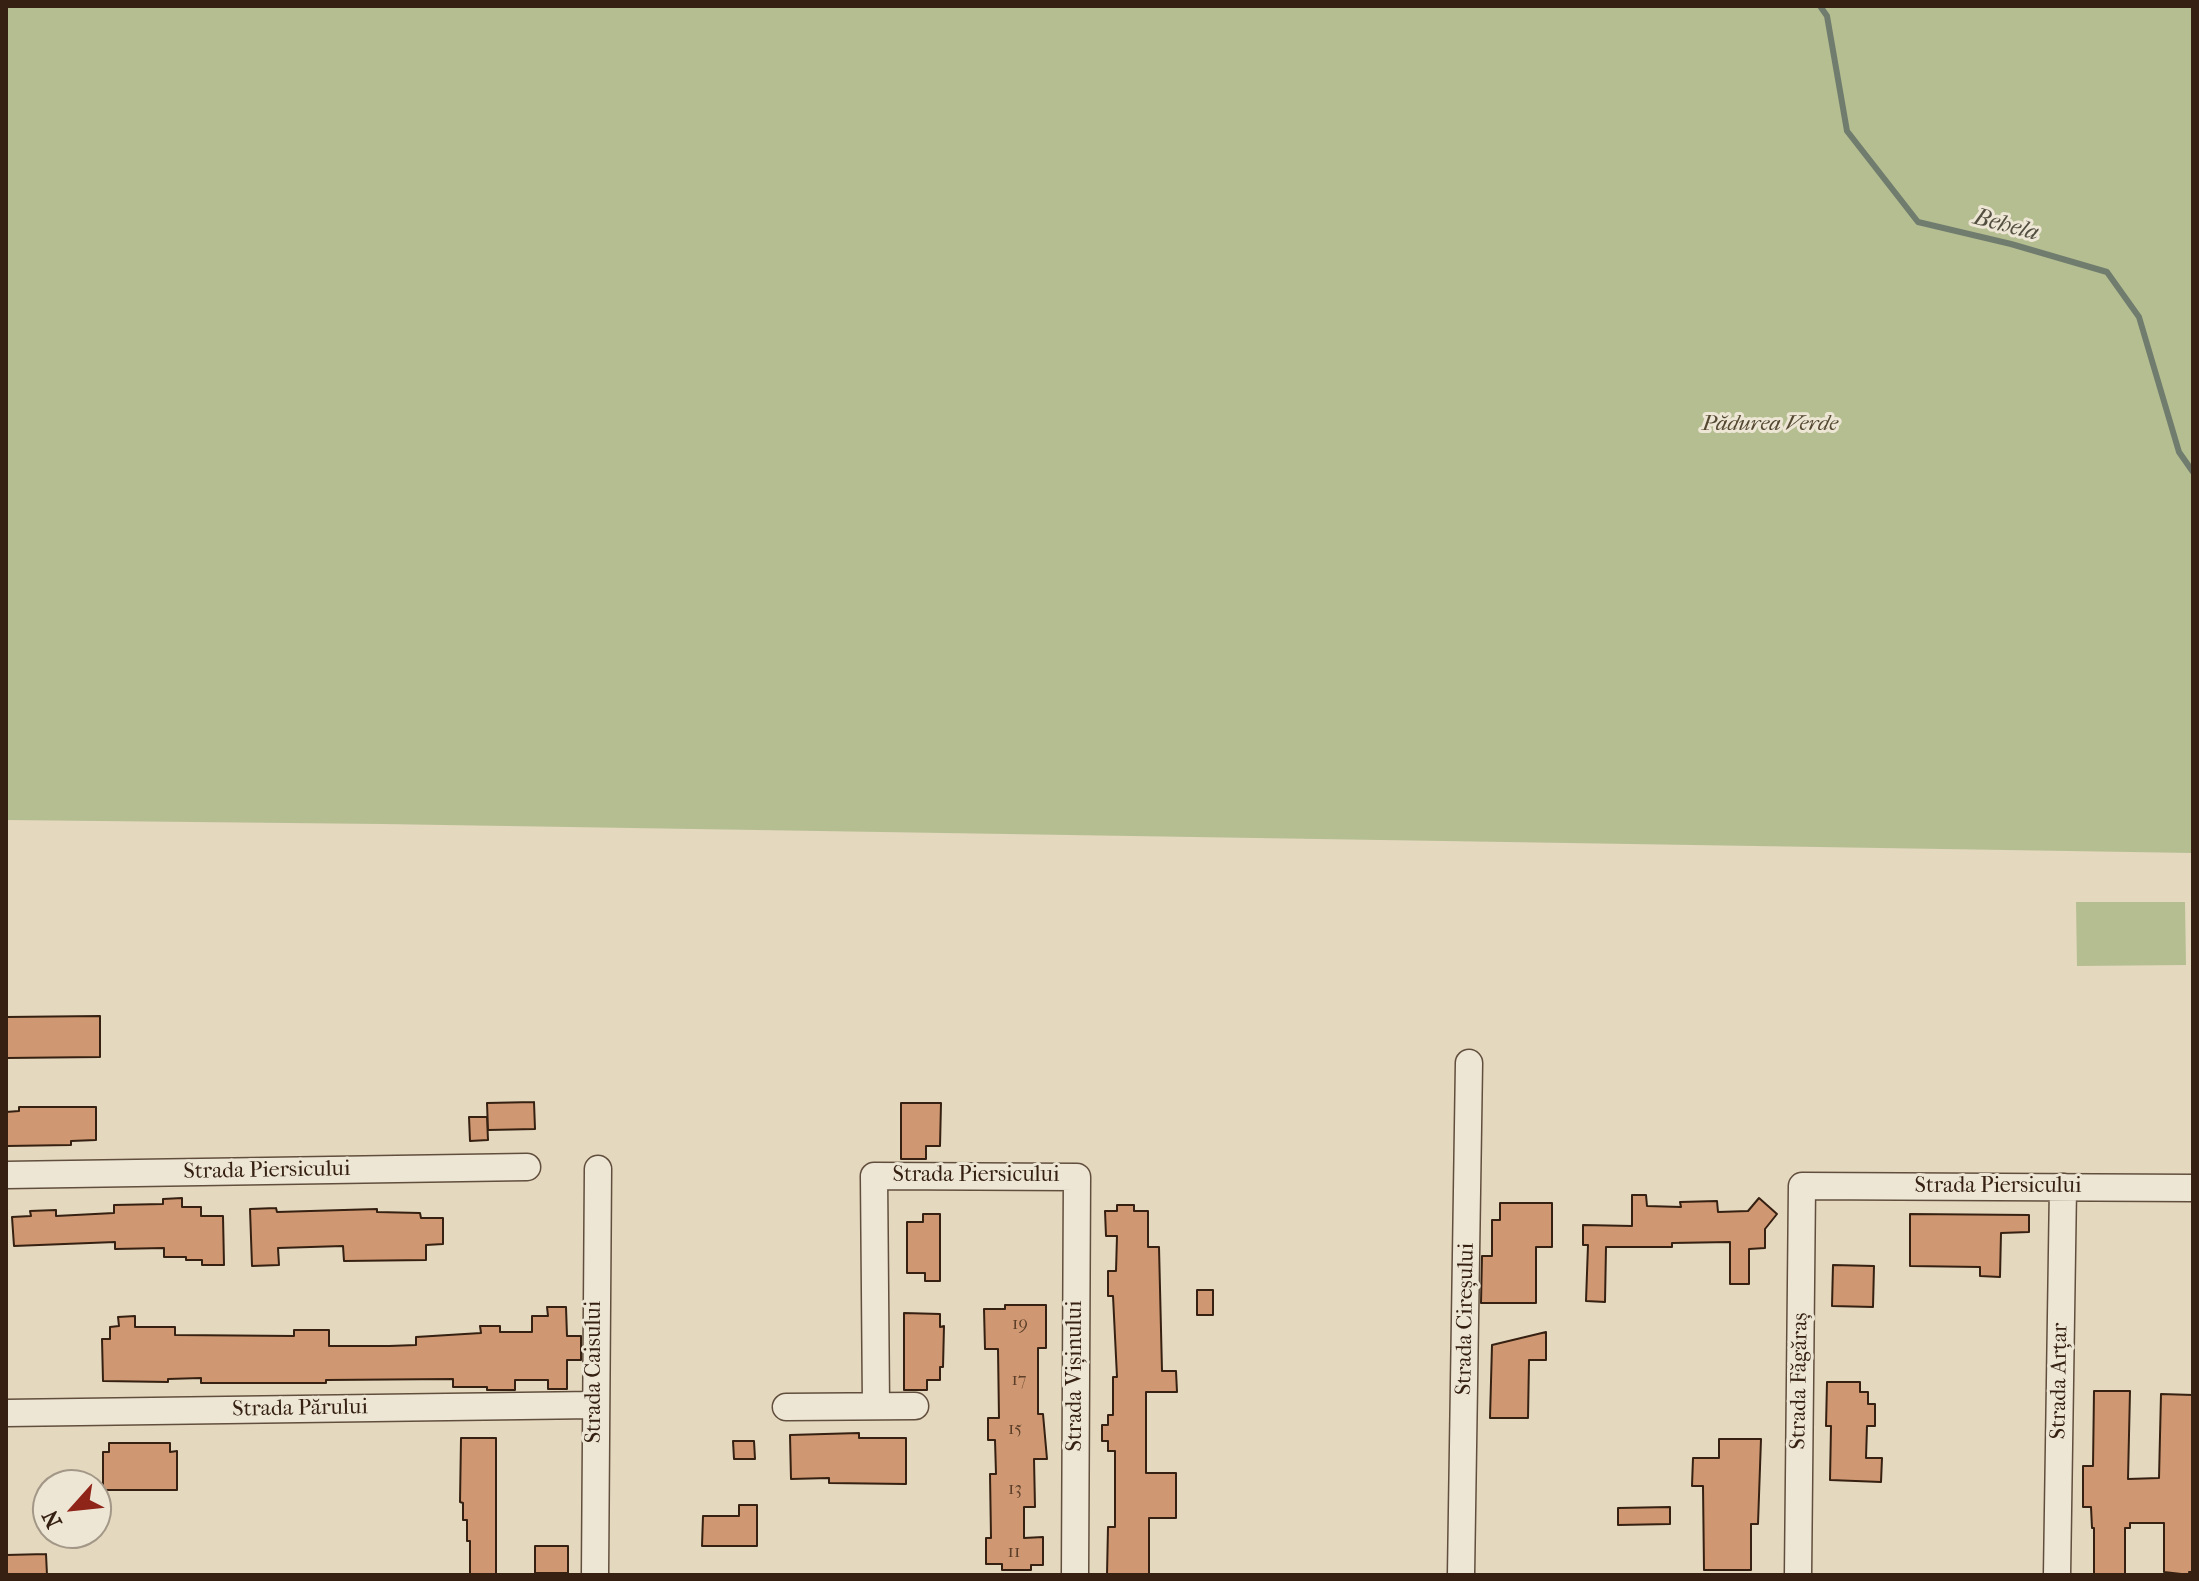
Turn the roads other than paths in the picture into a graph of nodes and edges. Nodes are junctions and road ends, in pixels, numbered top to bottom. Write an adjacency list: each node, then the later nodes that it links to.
1 (1469, 1063): 16 (street, Strada Cireșului)
2 (527, 1167): 4 (street, Strada Piersicului)
3 (598, 1169): 9 (street, Strada Caisului)
4 (6, 1175)
5 (1077, 1177): 10 (street, Strada Piersicului); 15 (street, Strada Vișinului)
6 (1802, 1186): 7 (street, Strada Piersicului); 17 (street, Strada Făgăraș)
7 (2063, 1187): 8 (street, Strada Piersicului); 18 (street, Strada Arțar)
8 (2193, 1188)
9 (594, 1405): 13 (street, Strada Părului); 14 (street, Strada Caisului)
10 (876, 1406): 11 (street); 12 (street)
11 (915, 1406)
12 (786, 1407)
13 (6, 1413)
14 (595, 1575)
15 (1075, 1575)
16 (1461, 1575)
17 (1798, 1575)
18 (2057, 1575)

